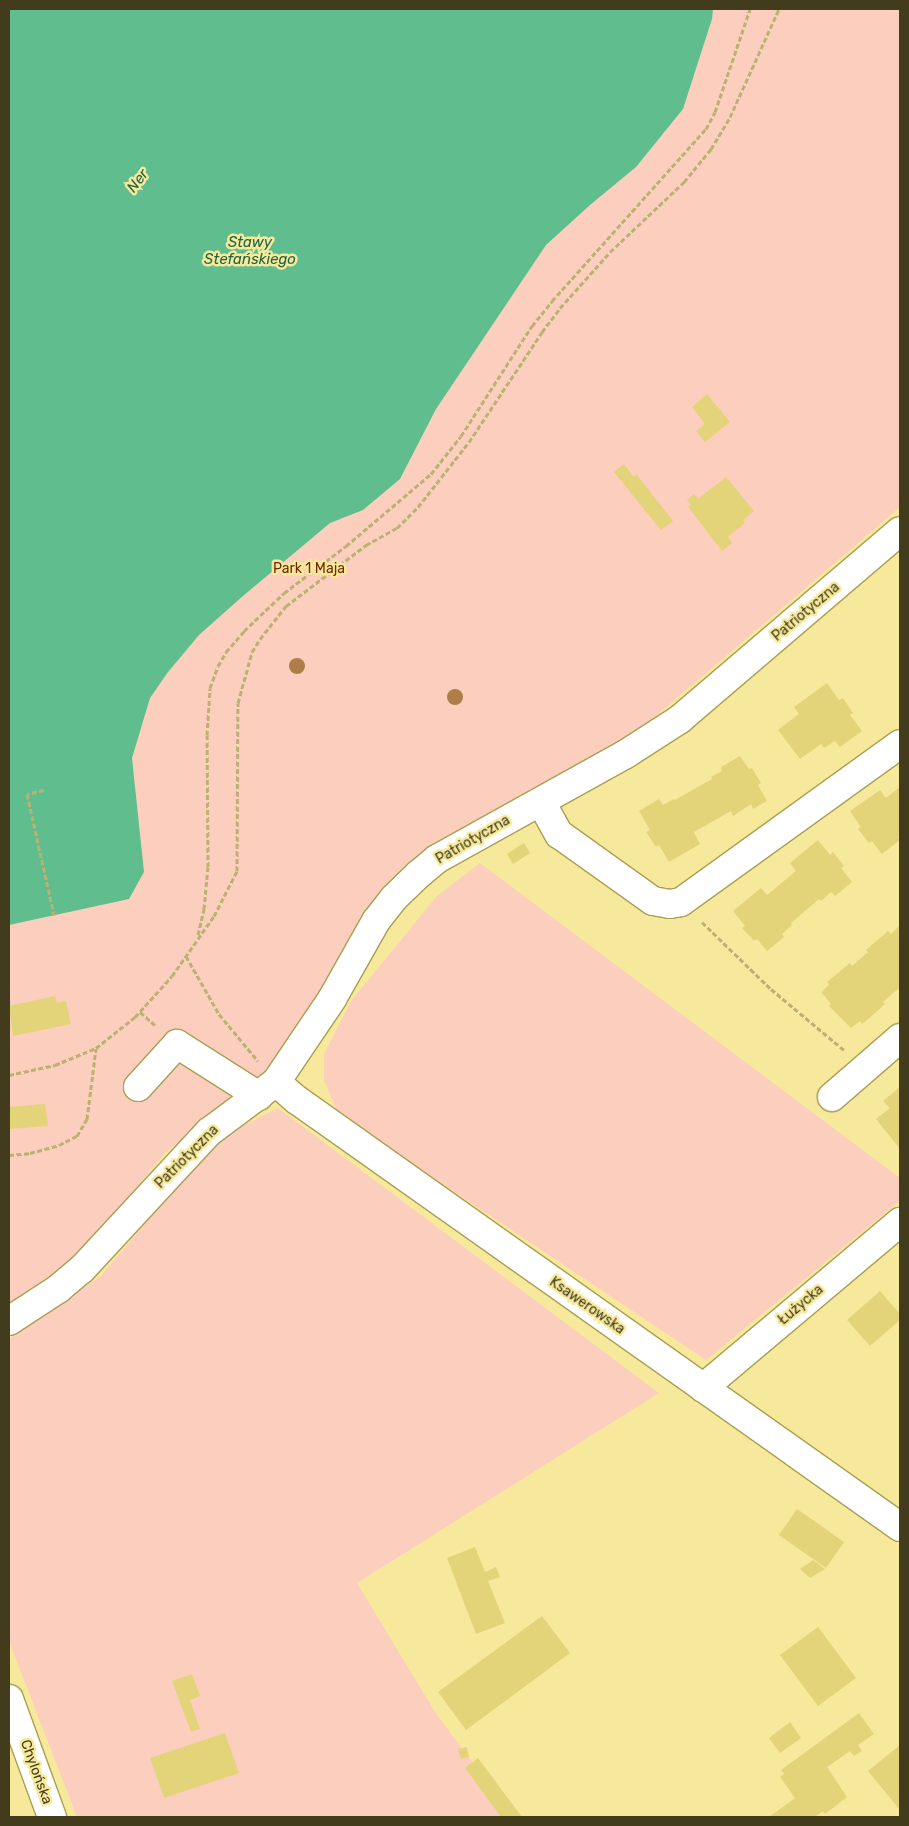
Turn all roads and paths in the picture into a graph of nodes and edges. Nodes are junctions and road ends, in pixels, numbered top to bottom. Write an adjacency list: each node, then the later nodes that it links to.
1 (750, 9): 9 (path)
2 (779, 9): 9 (path)
3 (900, 531): 6 (street, Patriotyczna)
4 (900, 744): 6 (street)
5 (44, 790): 7 (path)
6 (542, 802): 16 (street, Patriotyczna)
7 (54, 915)
8 (695, 916): 13 (path)
9 (197, 938): 10 (path)
10 (186, 956): 12 (path); 16 (path)
11 (900, 1038): 13 (street)
12 (96, 1048): 14 (path); 18 (path)
13 (865, 1069): 17 (street)
14 (9, 1075)
15 (138, 1088): 16 (street, Ksawerowska)
16 (268, 1089): 20 (street, Patriotyczna); 21 (street, Ksawerowska)
17 (832, 1097)
18 (9, 1154)
19 (900, 1222): 21 (street, Łużycka)
20 (9, 1321)
21 (703, 1388): 22 (street, Ksawerowska)
22 (900, 1527)
23 (9, 1699): 24 (street, Chylońska)
24 (52, 1817)

